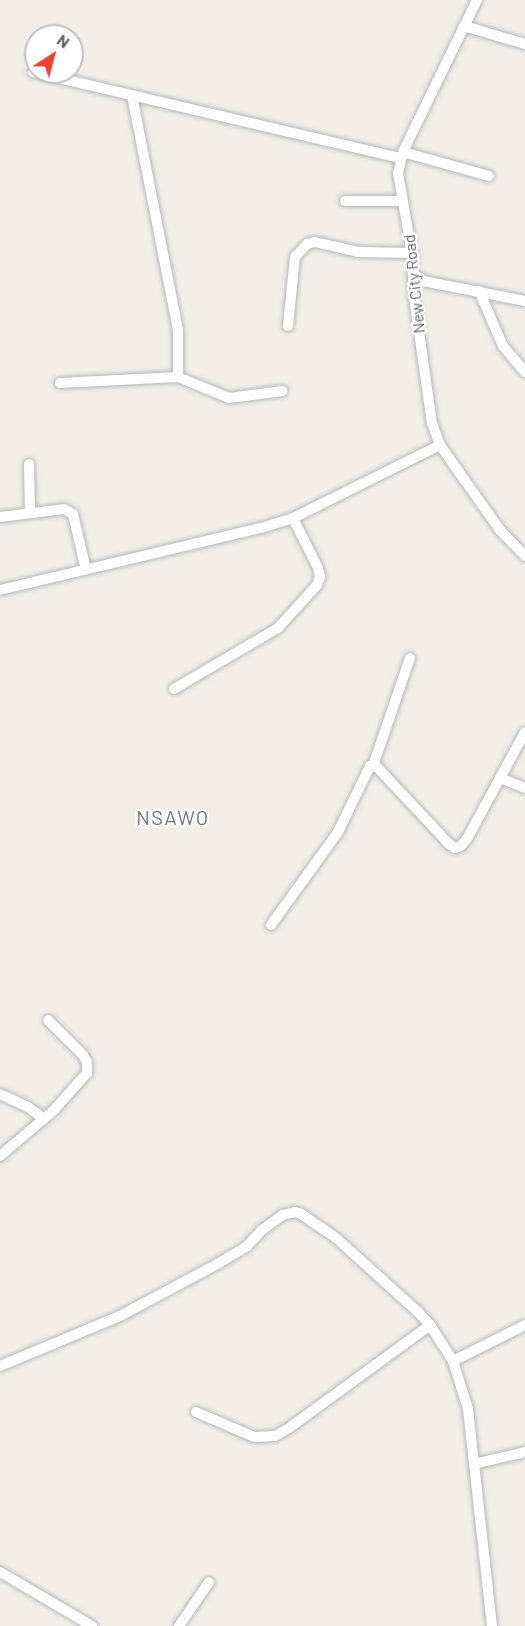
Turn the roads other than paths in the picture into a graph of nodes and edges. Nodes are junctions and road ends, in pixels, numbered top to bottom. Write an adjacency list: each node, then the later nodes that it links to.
1 (477, 0): 2 (street, New City Road)
2 (464, 26): 3 (street); 6 (street, New City Road)
3 (525, 44)
4 (84, 84): 5 (street)
5 (132, 95): 6 (street); 16 (street)
6 (402, 155): 7 (street); 9 (street, New City Road)
7 (489, 176)
8 (345, 201): 9 (street)
9 (403, 201): 10 (street, New City Road)
10 (412, 253): 11 (street, New City Road); 14 (street)
11 (413, 273): 12 (street); 19 (street, New City Road)
12 (479, 291): 13 (street); 15 (street)
13 (525, 300)
14 (288, 326)
15 (525, 372)
16 (178, 377): 17 (street); 18 (street)
17 (60, 383)
18 (284, 391)
19 (440, 445): 23 (street); 24 (street, New City Road)
20 (29, 464): 21 (street)
21 (30, 513): 22 (street); 25 (street)
22 (0, 517)
23 (292, 518): 25 (street); 28 (street)
24 (525, 556)
25 (86, 570): 26 (street)
26 (0, 590)
27 (410, 658): 30 (street)
28 (174, 689)
29 (525, 732): 31 (street)
30 (374, 766): 31 (street); 33 (street)
31 (500, 778): 32 (street)
32 (525, 788)
33 (271, 925)
34 (48, 1020): 36 (street)
35 (0, 1094): 36 (street)
36 (44, 1119): 37 (street)
37 (0, 1156)
38 (430, 1325): 40 (street); 41 (street); 42 (street)
39 (525, 1325): 40 (street)
40 (453, 1361): 44 (street)
41 (0, 1366)
42 (196, 1412)
43 (525, 1452): 44 (street)
44 (474, 1464): 49 (street)
45 (0, 1572): 47 (street)
46 (209, 1582): 48 (street)
47 (92, 1626)
48 (179, 1626)
49 (492, 1626)

